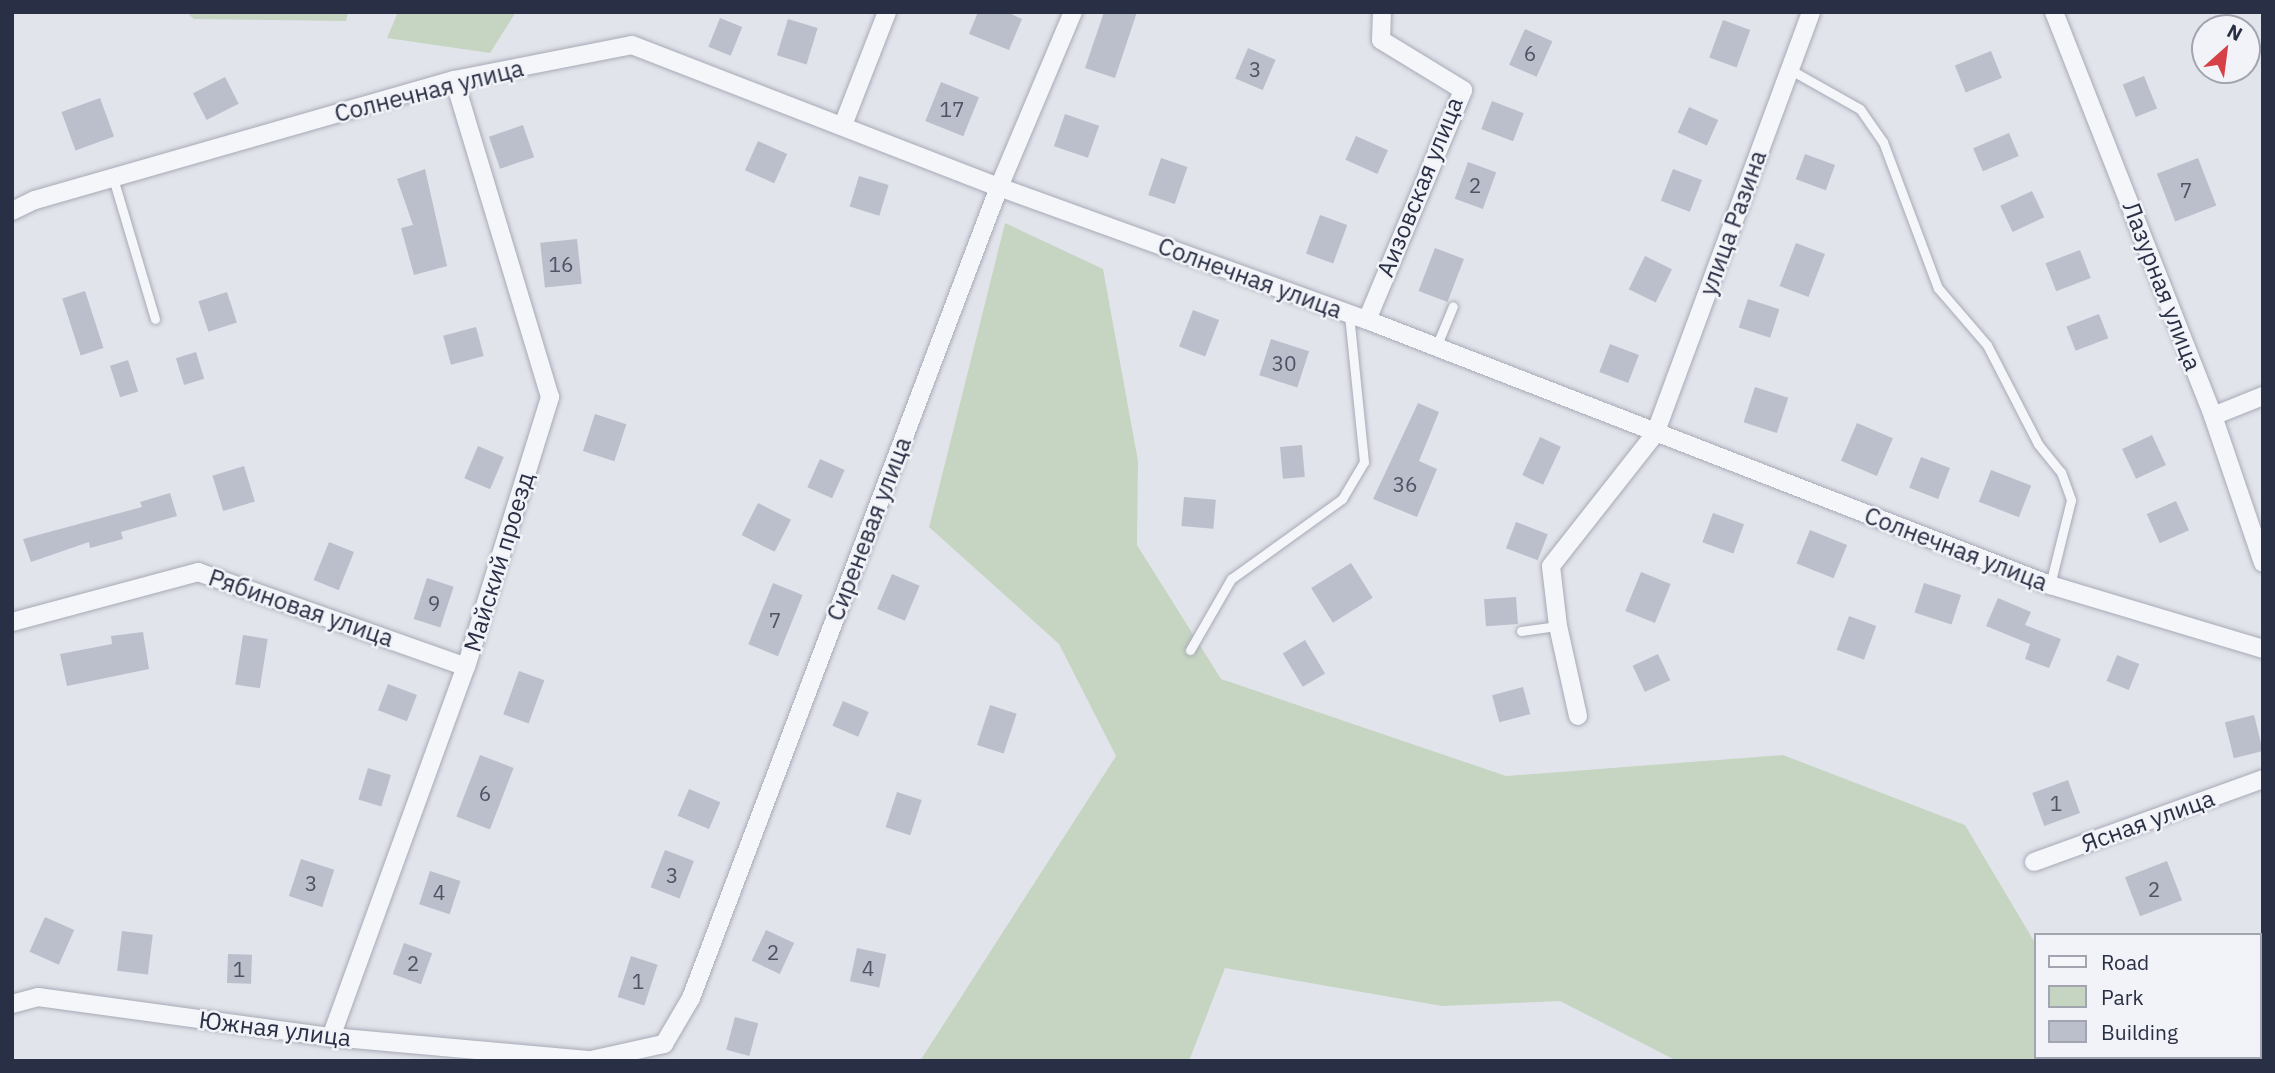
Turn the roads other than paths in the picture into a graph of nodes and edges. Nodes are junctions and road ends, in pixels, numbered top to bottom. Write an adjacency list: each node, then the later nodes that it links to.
1 (887, 12): 8 (street)
2 (1073, 12): 10 (street, Сиреневая улица)
3 (1382, 12): 15 (street, Аизовская улица)
4 (1811, 12): 6 (street, улица Разина)
5 (2054, 12): 18 (street, Лазурная улица)
6 (1788, 69): 19 (street, улица Разина); 21 (lane)
7 (454, 80): 8 (street, Солнечная улица); 9 (street, Солнечная улица); 27 (street, Майский проезд)
8 (844, 125): 10 (street, Солнечная улица)
9 (113, 178): 11 (street, Солнечная улица); 14 (lane)
10 (999, 187): 13 (street, Солнечная улица); 33 (street, Сиреневая улица)
11 (12, 211)
12 (1453, 306): 16 (lane)
13 (1349, 313): 15 (street, Солнечная улица); 26 (lane)
14 (155, 319)
15 (1367, 320): 16 (street, Солнечная улица)
16 (1436, 347): 19 (street, Солнечная улица)
17 (2263, 396): 18 (street)
18 (2213, 416): 20 (street, Лазурная улица)
19 (1655, 434): 21 (street, Солнечная улица); 23 (street)
20 (2263, 562)
21 (2050, 585): 25 (street, Солнечная улица)
22 (12, 622): 27 (street, Рябиновая улица)
23 (1558, 626): 24 (lane); 28 (street)
24 (1521, 631)
25 (2263, 649)
26 (1190, 650)
27 (466, 667): 32 (street, Майский проезд)
28 (1578, 716)
29 (2263, 779): 30 (street, Ясная улица)
30 (2034, 862)
31 (12, 1004): 32 (street, Южная улица)
32 (331, 1037): 33 (street, Южная улица)
33 (664, 1044)

